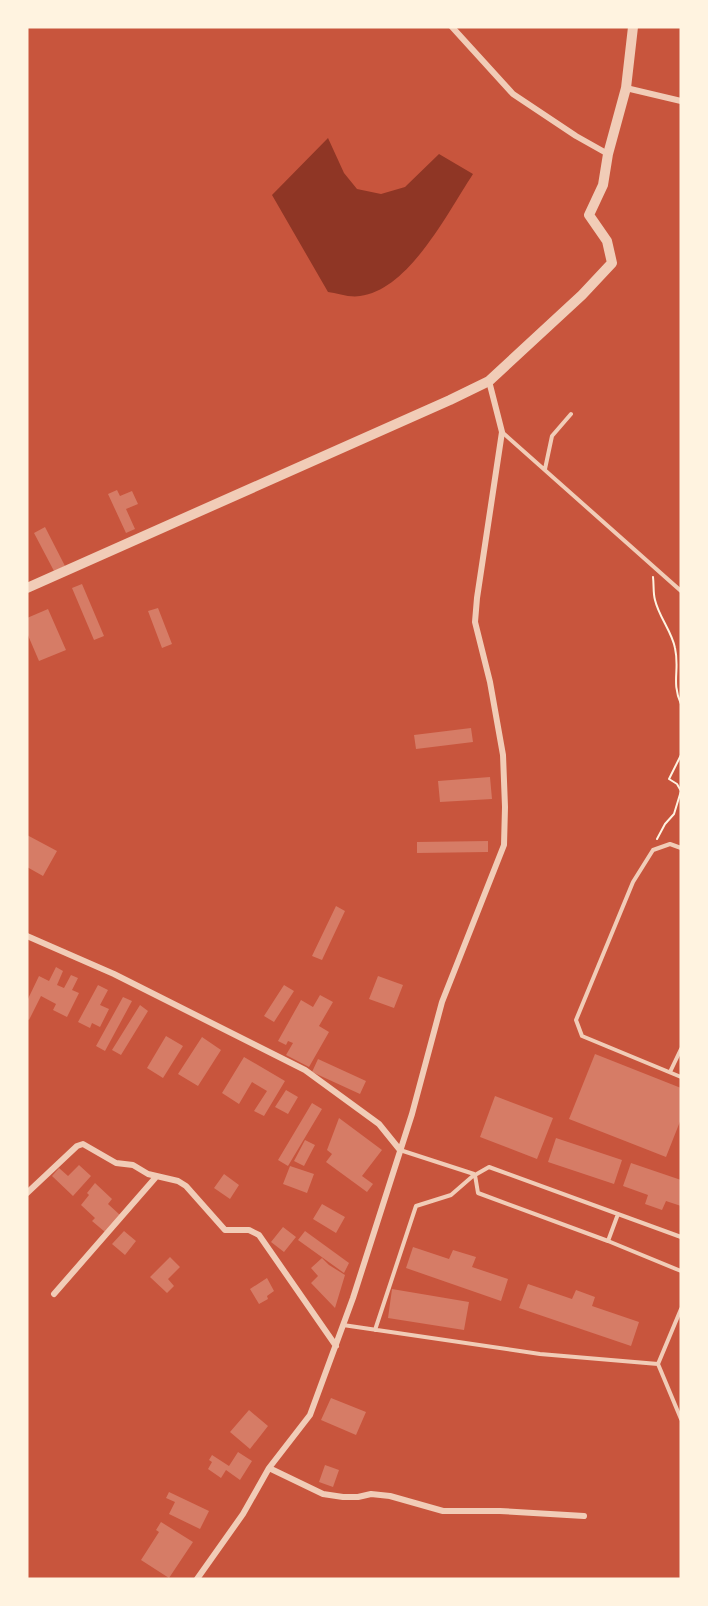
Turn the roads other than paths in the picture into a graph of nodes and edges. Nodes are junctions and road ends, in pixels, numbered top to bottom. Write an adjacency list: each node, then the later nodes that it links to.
1 (452, 27): 5 (street)
2 (633, 27): 3 (street)
3 (626, 88): 4 (street); 5 (street)
4 (681, 100)
5 (608, 154): 6 (street)
6 (489, 381): 8 (street); 10 (street)
7 (570, 414): 9 (lane)
8 (502, 432): 9 (lane); 17 (street)
9 (545, 470): 11 (lane)
10 (27, 588)
11 (681, 591)
12 (681, 848): 15 (lane)
13 (27, 936): 17 (street)
14 (681, 1049): 15 (lane)
15 (670, 1072): 16 (lane)
16 (681, 1077)
17 (400, 1150): 18 (lane); 27 (street)
18 (475, 1175): 21 (lane); 23 (lane); 28 (lane)
19 (156, 1177): 20 (street); 25 (street); 29 (street)
20 (27, 1193)
21 (618, 1214): 22 (lane); 23 (lane)
22 (681, 1237)
23 (608, 1241): 24 (lane)
24 (681, 1271)
25 (54, 1294)
26 (681, 1309): 30 (lane)
27 (343, 1325): 28 (lane); 29 (street)
28 (375, 1330): 30 (lane)
29 (336, 1346): 32 (street)
30 (658, 1364): 31 (lane)
31 (681, 1419)
32 (269, 1468): 33 (street); 34 (street)
33 (584, 1516)
34 (196, 1579)

